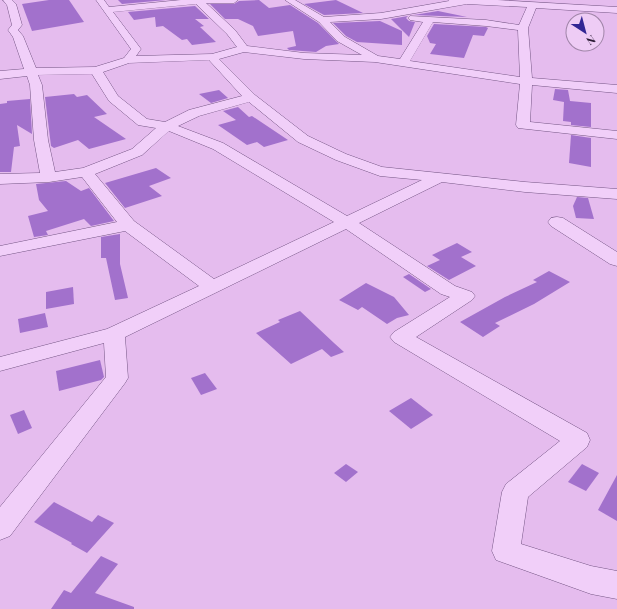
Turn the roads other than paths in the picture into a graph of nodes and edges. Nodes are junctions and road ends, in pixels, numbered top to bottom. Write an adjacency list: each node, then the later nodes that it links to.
1 (100, 0): 9 (street)
2 (234, 0): 6 (street)
3 (289, 0): 12 (street)
4 (452, 0): 5 (street)
5 (472, 0): 8 (street); 11 (street)
6 (198, 1): 9 (street); 15 (street)
7 (6, 2): 21 (street)
8 (532, 5): 10 (street); 14 (street)
9 (106, 10): 18 (street)
10 (617, 10)
11 (381, 16): 12 (street); 13 (street)
12 (322, 20): 17 (street)
13 (430, 20): 14 (street); 19 (street)
14 (523, 28): 23 (street)
15 (244, 49): 16 (street); 17 (street)
16 (212, 57): 18 (street); 25 (street)
17 (375, 59): 19 (street)
18 (128, 60): 20 (street)
19 (404, 62): 23 (street)
20 (96, 70): 21 (street); 26 (street)
21 (32, 72): 22 (street); 29 (street)
22 (0, 75)
23 (526, 81): 24 (street); 27 (street)
24 (617, 89)
25 (251, 98): 26 (street); 30 (street)
26 (167, 126): 28 (street); 33 (street)
27 (617, 135)
28 (86, 172): 29 (street); 35 (street)
29 (49, 177): 31 (street)
30 (439, 178): 32 (street); 33 (street)
31 (0, 179)
32 (617, 194)
33 (346, 222): 38 (street); 42 (street)
34 (558, 222): 37 (street)
35 (128, 225): 36 (street); 38 (street)
36 (0, 251)
37 (617, 260)
38 (213, 287): 39 (street)
39 (114, 334): 40 (street); 41 (street)
40 (0, 364)
41 (0, 528)
42 (617, 585)

